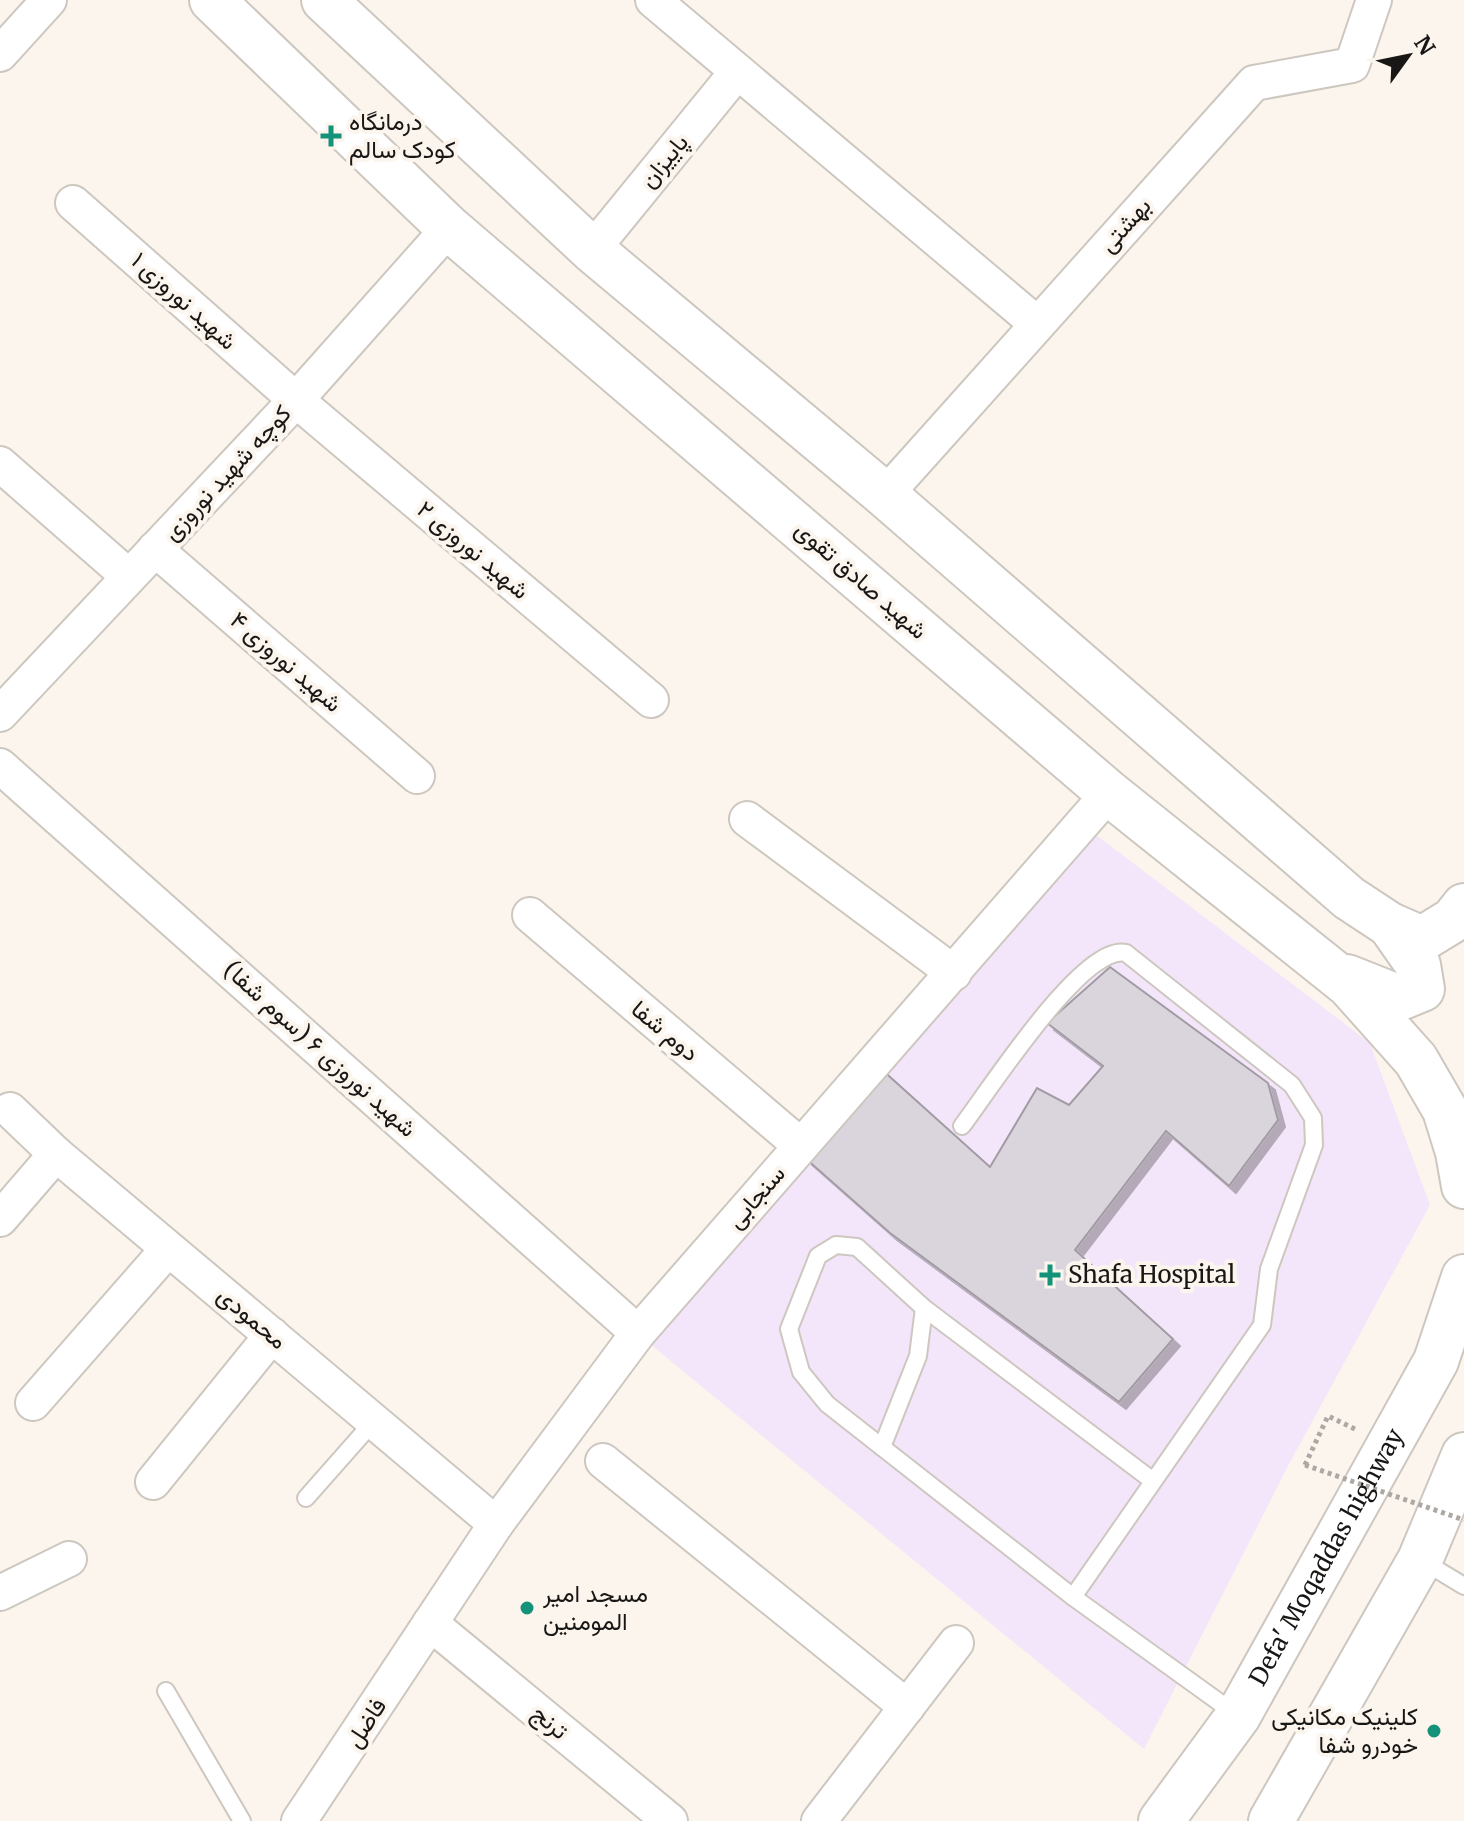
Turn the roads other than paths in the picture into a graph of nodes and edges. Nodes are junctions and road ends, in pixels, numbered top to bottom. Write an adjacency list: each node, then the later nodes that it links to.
1 (49, 0): 6 (street)
2 (212, 0): 9 (main road, شهید صادق تقوی)
3 (324, 0): 10 (main road)
4 (653, 0): 7 (street)
5 (1374, 0): 11 (street, بهشتی)
6 (0, 54)
7 (737, 72): 10 (street, پاییزان); 11 (street)
8 (73, 203): 12 (street, شهید نوروزی ۱)
9 (449, 228): 12 (street, کوچه شهید نوروزی); 21 (main road, شهید صادق تقوی)
10 (592, 250): 14 (main road)
11 (1036, 323): 14 (street, بهشتی)
12 (296, 400): 15 (street, کوچه شهید نوروزی); 17 (street, شهید نوروزی ۲)
13 (0, 464): 16 (street)
14 (885, 495): 25 (main road)
15 (155, 549): 16 (street, کوچه شهید نوروزی); 20 (street, شهید نوروزی ۴)
16 (127, 575): 18 (street, کوچه شهید نوروزی)
17 (651, 700)
18 (0, 714)
19 (0, 766): 37 (street, شهید نوروزی ۶ (سوم شفا))
20 (417, 776)
21 (1109, 793): 26 (main road, شهید صادق تقوی); 27 (street, سنجابی)
22 (747, 819): 27 (street)
23 (1464, 906): 25 (main road)
24 (530, 915): 30 (street, دوم شفا)
25 (1390, 925): 26 (main road)
26 (1330, 970): 32 (main road, شهید صادق تقوی)
27 (954, 973): 30 (street, سنجابی)
28 (10, 1110): 31 (street, محمودی)
29 (962, 1126): 44 (lane)
30 (801, 1146): 37 (street, سنجابی)
31 (56, 1154): 33 (street); 34 (street, محمودی)
32 (1464, 1186)
33 (0, 1219)
34 (168, 1249): 38 (street, محمودی); 39 (street)
35 (1464, 1277): 57 (main road, Defa' Moqaddas highway)
36 (924, 1308): 41 (lane); 41 (lane); 44 (lane)
37 (638, 1333): 47 (street, سنجابی)
38 (272, 1335): 40 (street, محمودی); 45 (street)
39 (33, 1403)
40 (374, 1421): 46 (lane); 47 (street, محمودی)
41 (882, 1447): 52 (lane)
42 (1464, 1455): 49 (main road)
43 (603, 1461): 56 (street)
44 (1153, 1481): 52 (lane)
45 (153, 1482)
46 (306, 1498)
47 (496, 1524): 53 (street, سنجابی)
48 (69, 1559): 51 (street)
49 (1420, 1560): 50 (lane); 65 (main road)
50 (1464, 1586)
51 (0, 1593)
52 (1073, 1597): 57 (lane)
53 (430, 1623): 58 (street, فاضل); 62 (street, ترنج)
54 (956, 1643): 56 (street)
55 (166, 1691): 59 (lane)
56 (907, 1707): 63 (street)
57 (1238, 1716): 64 (main road, Defa' Moqaddas highway)
58 (330, 1778): 60 (street, فاضل); 61 (street)
59 (242, 1821)
60 (299, 1821)
61 (331, 1821)
62 (670, 1821)
63 (819, 1821)
64 (1161, 1821)
65 (1271, 1821)

